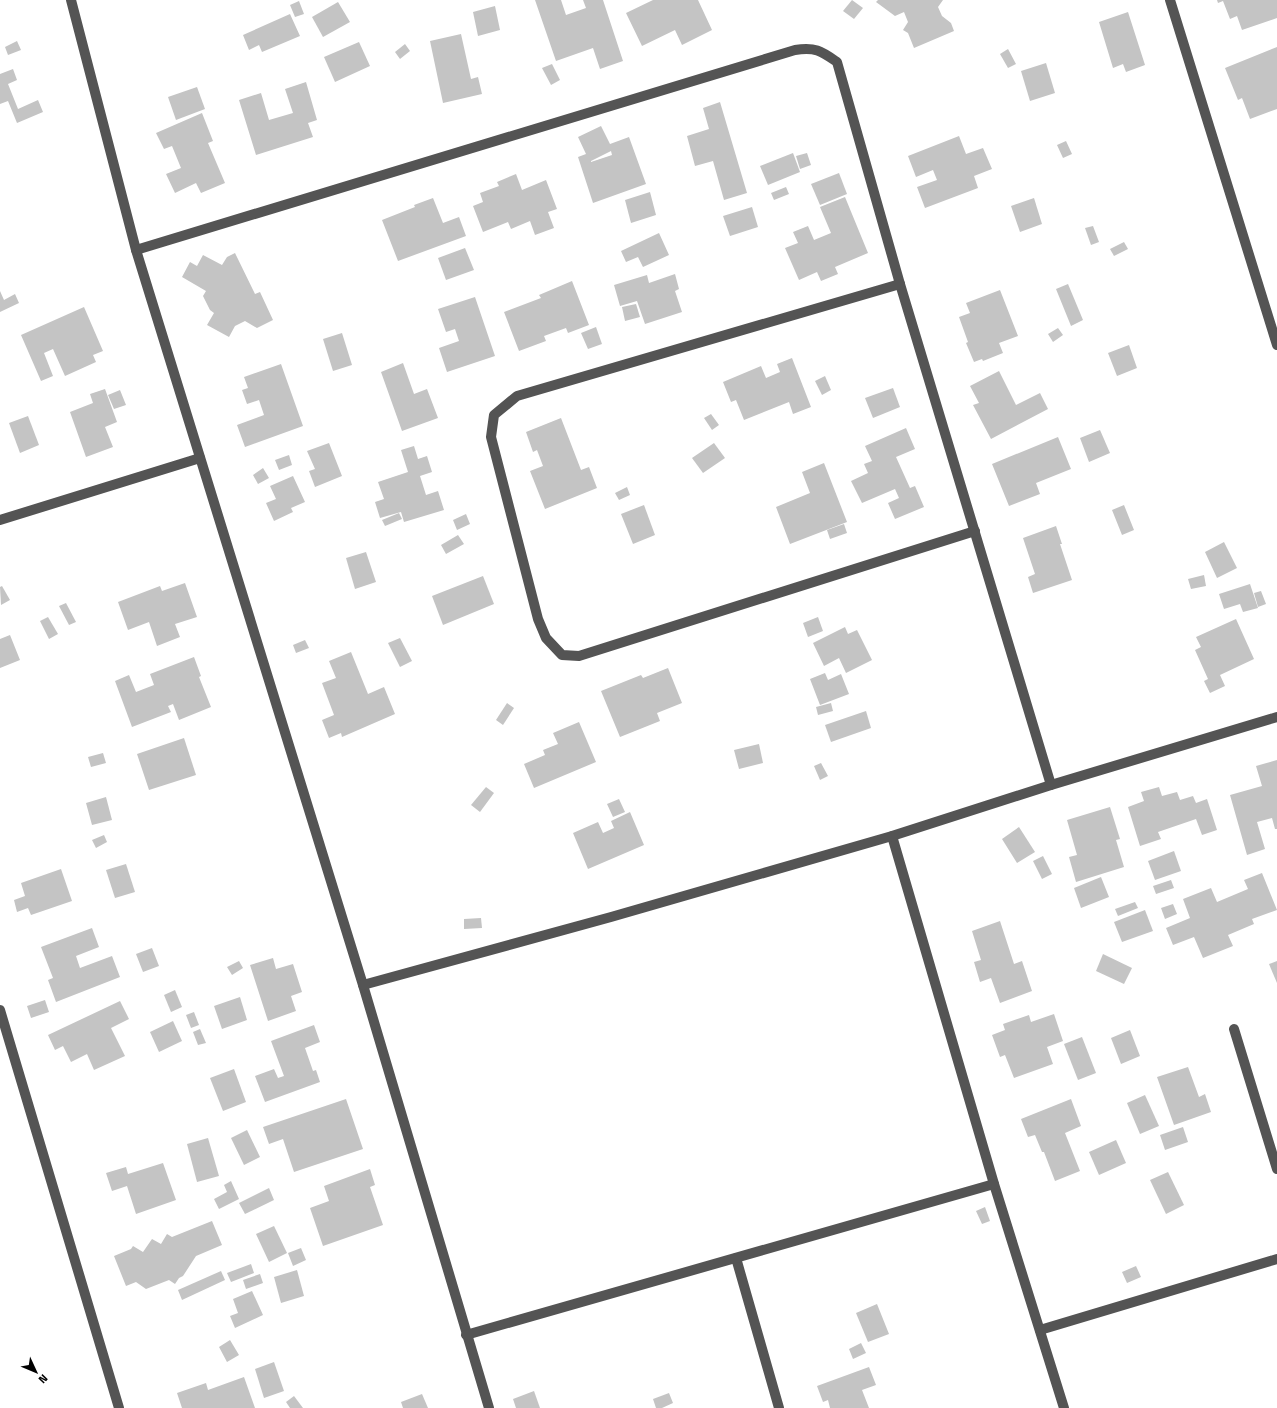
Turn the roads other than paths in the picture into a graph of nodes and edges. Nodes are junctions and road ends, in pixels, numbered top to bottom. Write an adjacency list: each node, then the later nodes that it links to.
1 (70, 0): 3 (street)
2 (1170, 0): 5 (street)
3 (136, 250): 4 (street); 6 (street)
4 (900, 284): 8 (street); 8 (street)
5 (1277, 345)
6 (200, 458): 7 (street); 12 (street)
7 (0, 520)
8 (974, 531): 10 (street)
9 (1277, 717): 10 (street)
10 (1051, 785): 11 (street)
11 (892, 836): 12 (street); 16 (street)
12 (363, 985): 20 (street)
13 (0, 1010): 21 (street)
14 (1234, 1030): 15 (street)
15 (1277, 1169)
16 (994, 1184): 17 (street); 19 (street)
17 (736, 1258): 20 (street); 23 (street)
18 (1277, 1259): 19 (street)
19 (1040, 1330): 24 (street)
20 (466, 1335): 22 (street)
21 (119, 1408)
22 (489, 1408)
23 (779, 1408)
24 (1064, 1408)

